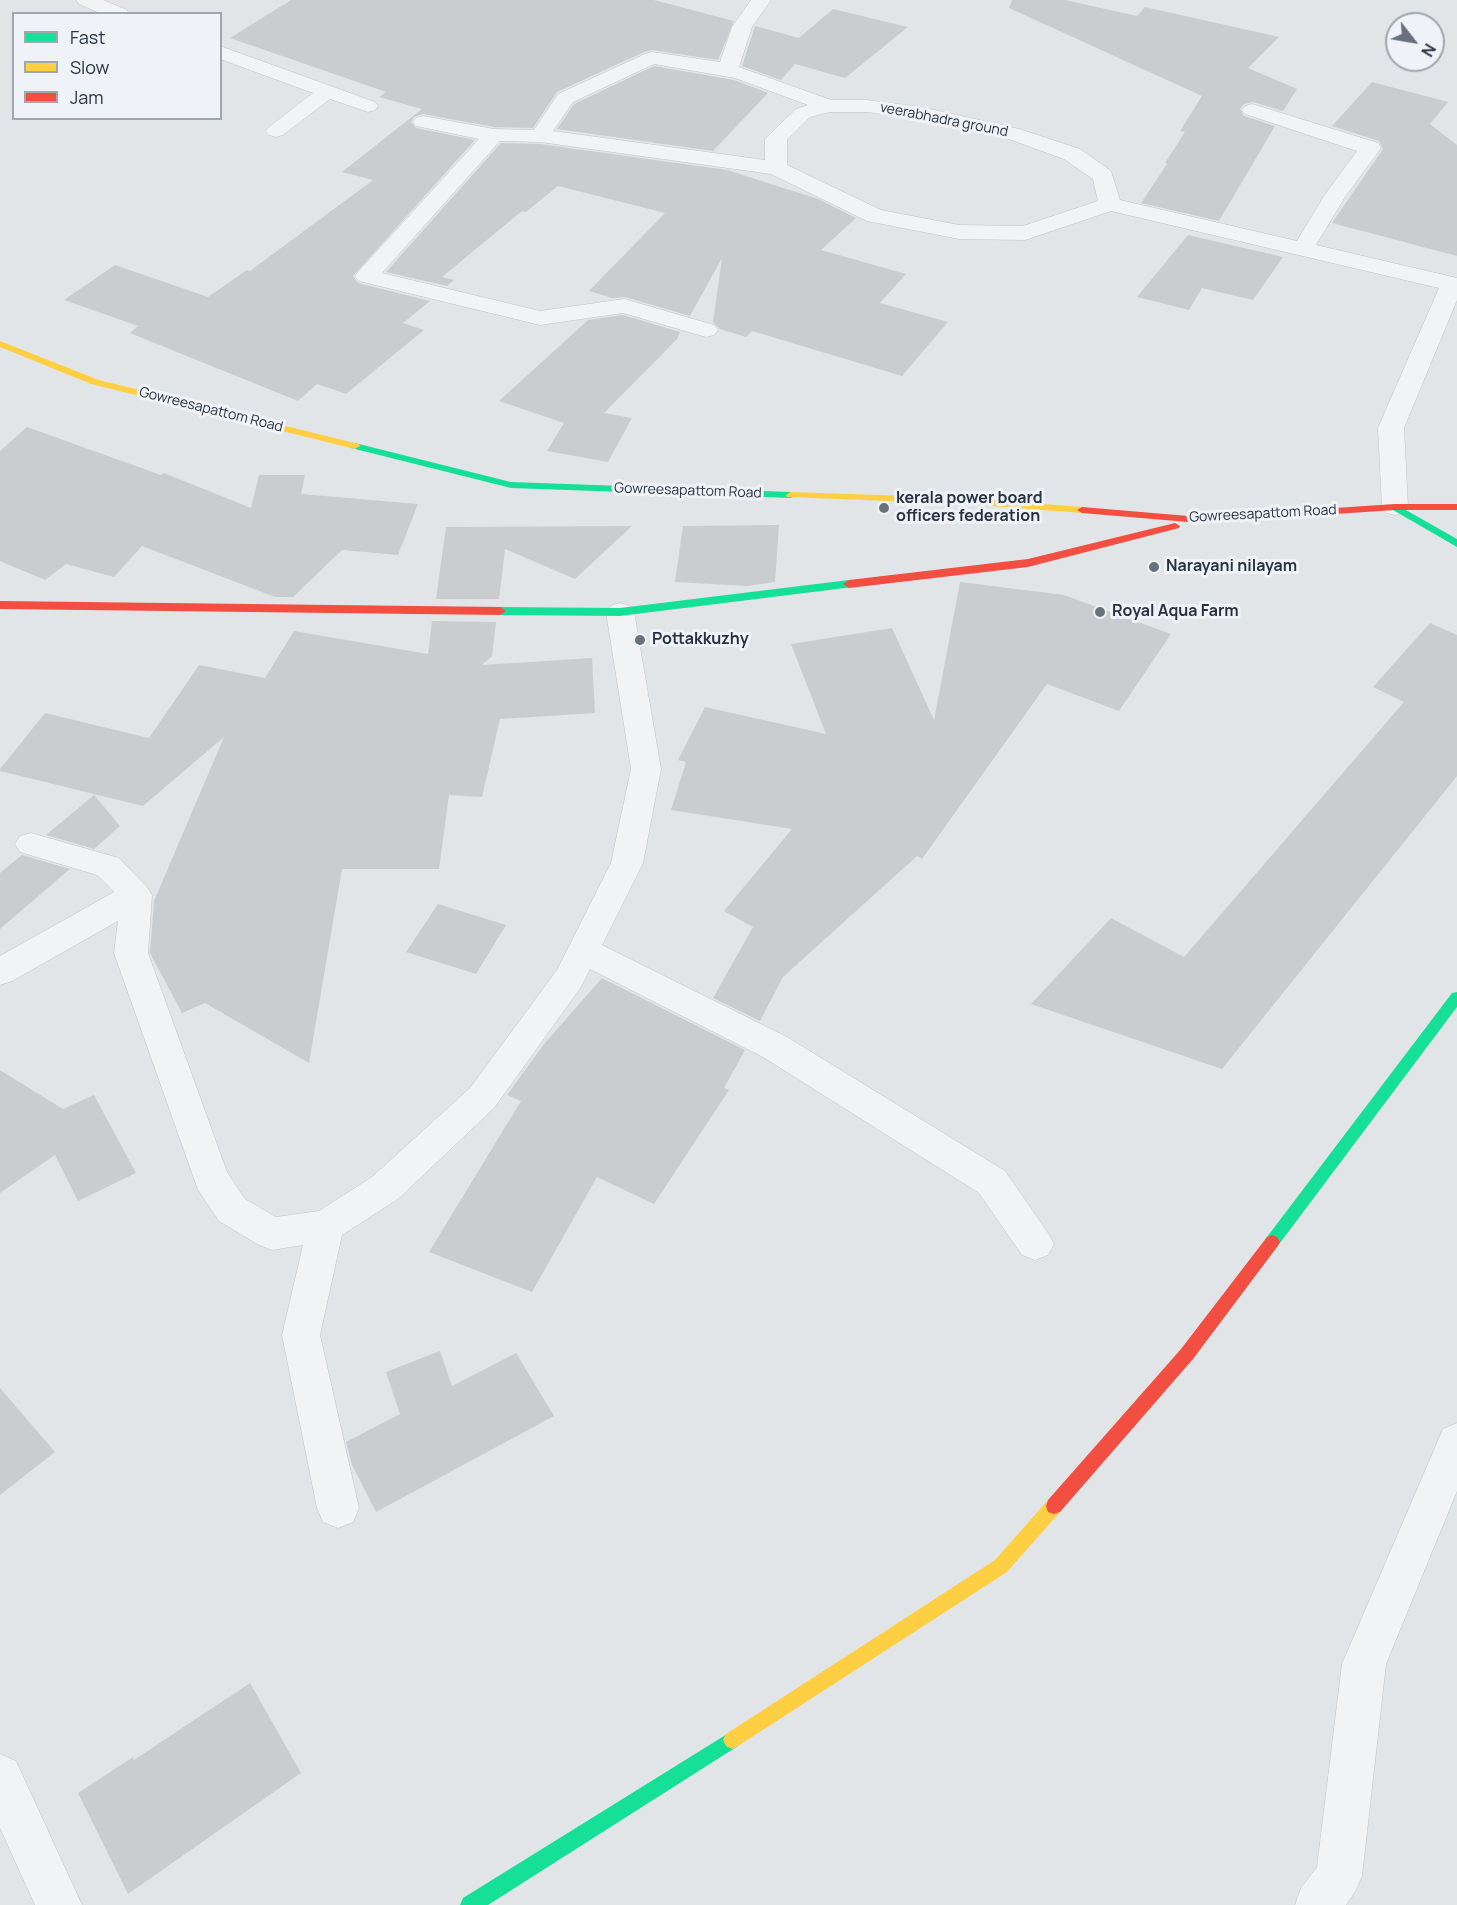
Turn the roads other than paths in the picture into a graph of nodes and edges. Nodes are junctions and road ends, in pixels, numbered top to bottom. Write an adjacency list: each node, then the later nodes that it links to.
1 (86, 0): 3 (street)
2 (761, 0): 5 (street)
3 (115, 12)
4 (222, 53): 6 (street)
5 (728, 70): 8 (street); 13 (street)
6 (327, 92): 7 (street); 11 (street)
7 (368, 106)
8 (829, 106): 14 (street, veerabhadra ground); 15 (street, veerabhadra ground)
9 (1252, 110): 16 (street)
10 (423, 122): 12 (street)
11 (276, 131)
12 (494, 135): 13 (street); 17 (street)
13 (540, 136): 14 (street)
14 (776, 168): 15 (street)
15 (1110, 204): 16 (street)
16 (1303, 249): 19 (street)
17 (706, 330)
18 (0, 344): 21 (street, Gowreesapattom Road)
19 (1395, 507): 20 (street, Gowreesapattom Road); 21 (street, Gowreesapattom Road); 22 (street)
20 (1457, 507)
21 (1200, 520): 24 (street)
22 (1457, 544)
23 (0, 605): 24 (street)
24 (620, 612): 27 (street)
25 (31, 844): 26 (street)
26 (136, 894): 28 (street); 30 (street)
27 (583, 950): 30 (street); 31 (street)
28 (0, 972)
29 (1457, 997): 36 (street)
30 (327, 1226): 33 (street)
31 (1035, 1244)
32 (1457, 1442): 37 (street)
33 (338, 1508)
34 (0, 1777): 35 (street)
35 (59, 1905)
36 (470, 1905)
37 (1318, 1905)

